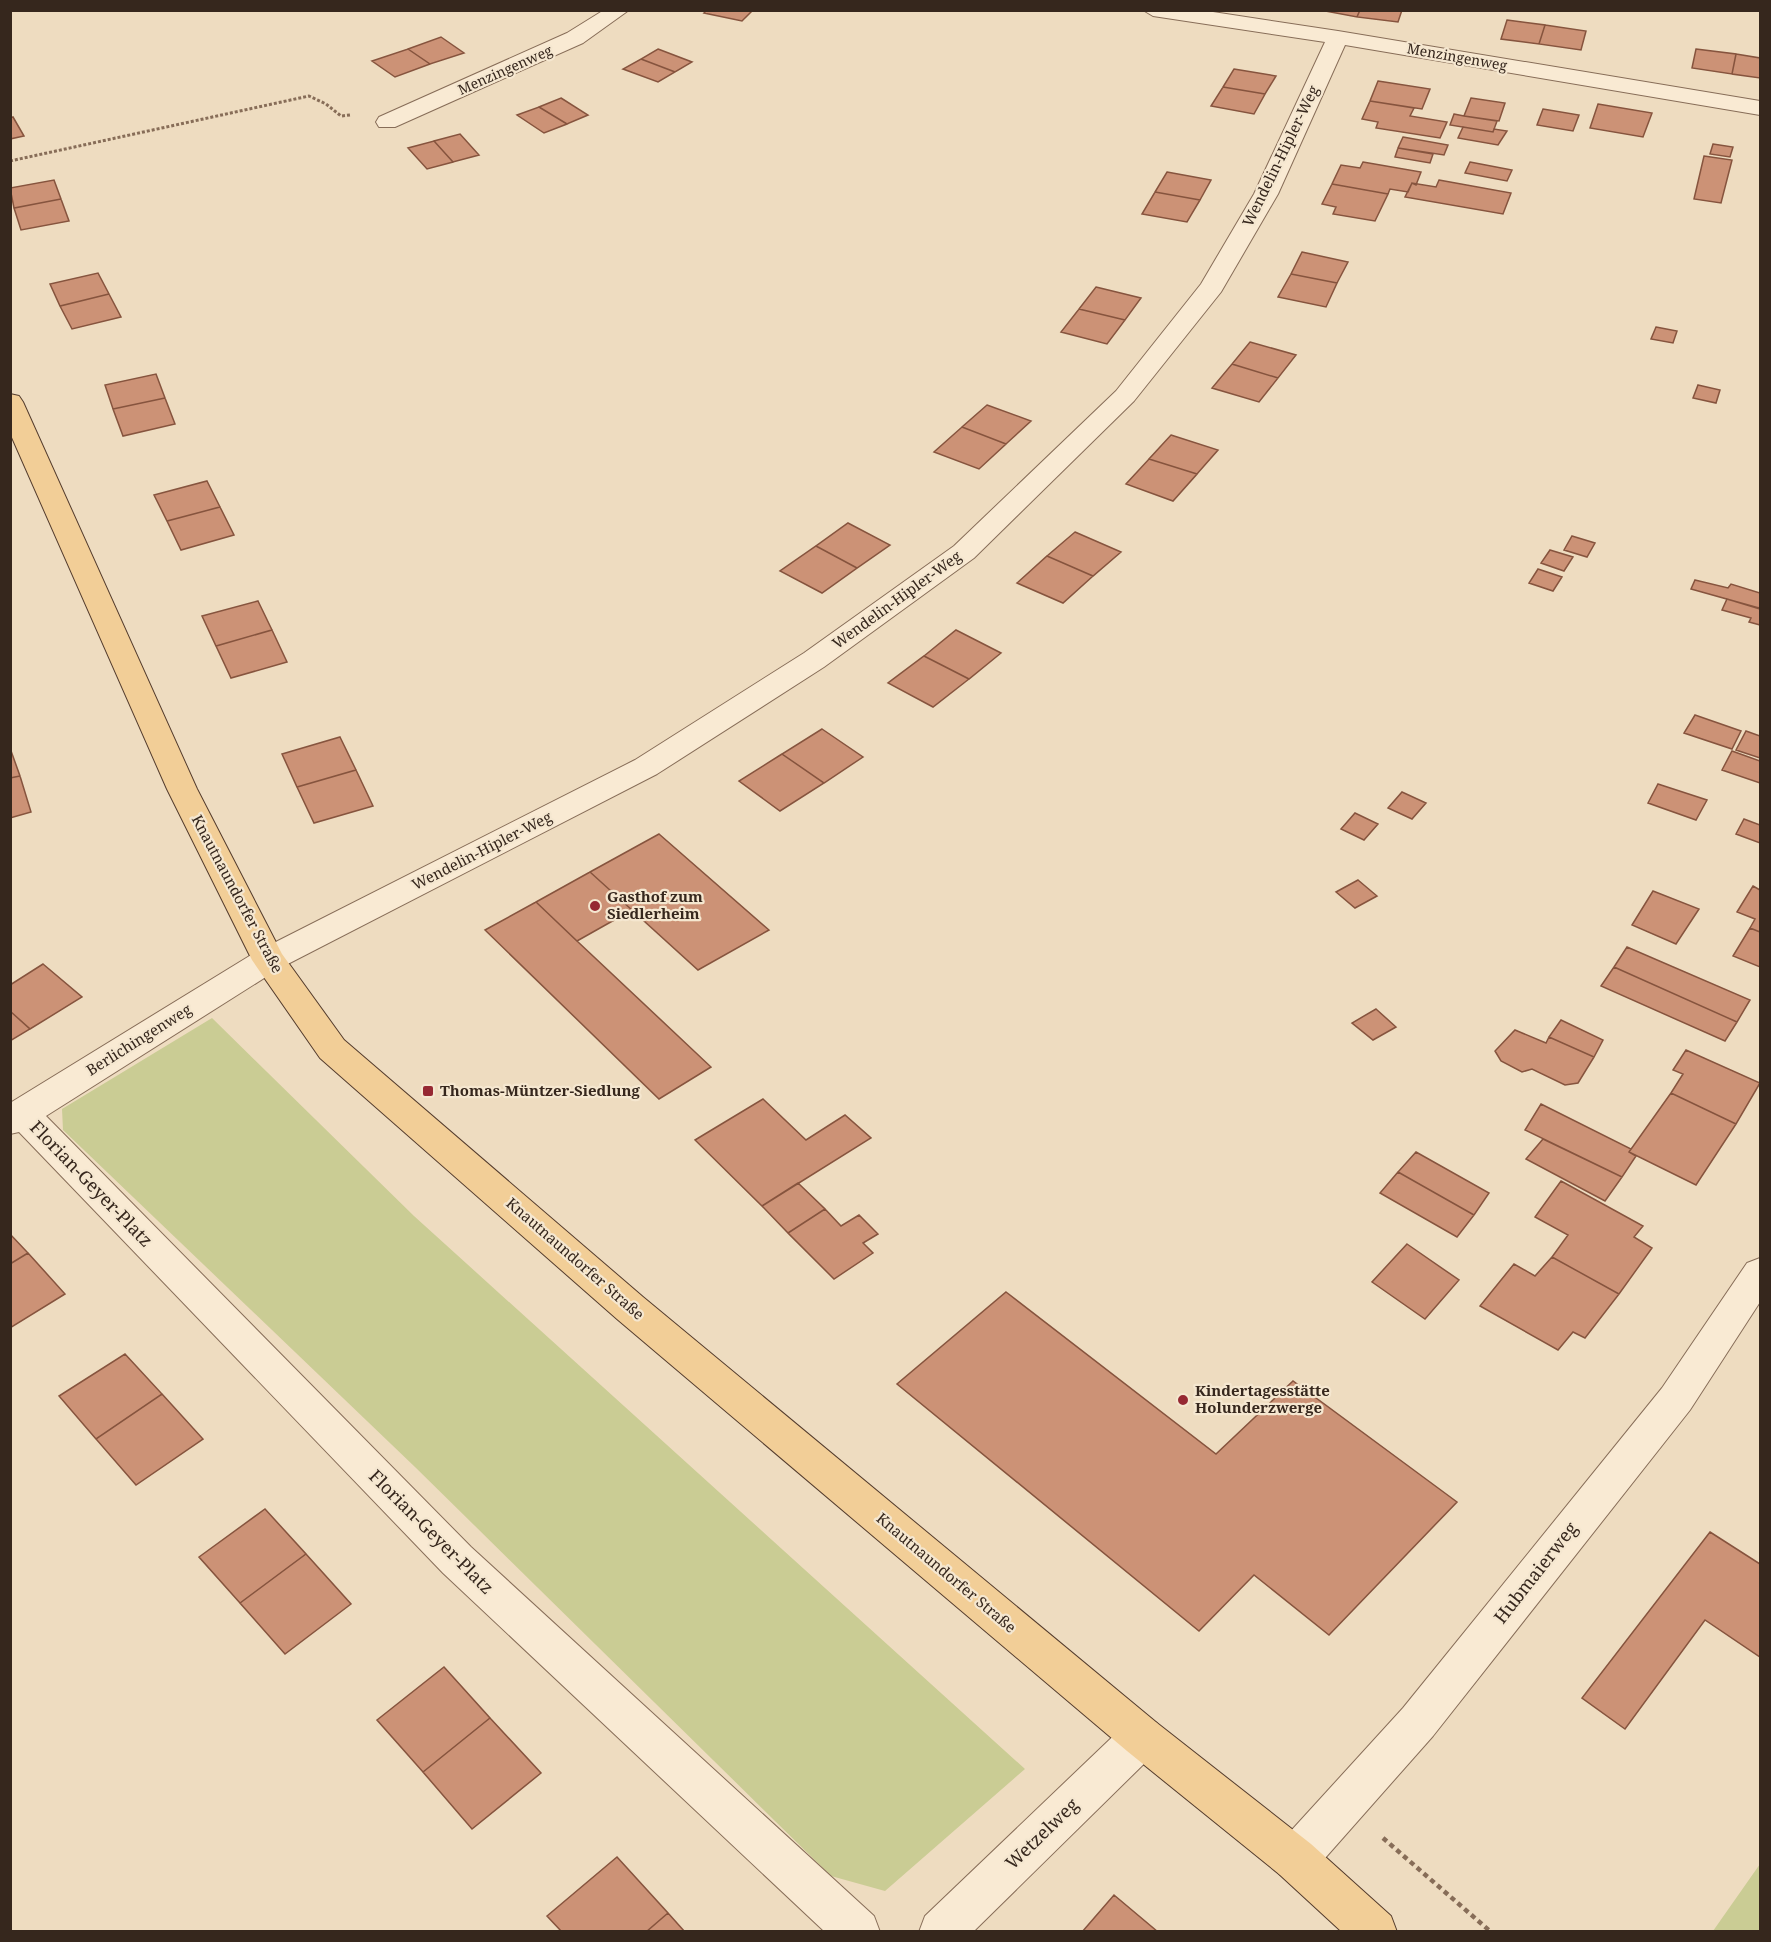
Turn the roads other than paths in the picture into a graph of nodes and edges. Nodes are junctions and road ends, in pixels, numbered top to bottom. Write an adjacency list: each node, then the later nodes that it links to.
1 (619, 10): 5 (street, Menzingenweg)
2 (1153, 10): 3 (street, Menzingenweg)
3 (1338, 37): 4 (street, Menzingenweg); 7 (street, Wendelin-Hipler-Weg)
4 (1761, 108)
5 (387, 122)
6 (10, 402): 7 (main road, Knautnaundorfer Straße)
7 (268, 960): 8 (street, Berlichingenweg); 10 (main road, Knautnaundorfer Straße)
8 (16, 1117): 12 (street, Florian-Geyer-Platz)
9 (1761, 1273): 11 (street, Hubmaierweg)
10 (1142, 1737): 11 (main road, Knautnaundorfer Straße); 13 (street, Wetzelweg)
11 (1295, 1859): 14 (main road, Knautnaundorfer Straße)
12 (858, 1932)
13 (941, 1932)
14 (1375, 1932)

